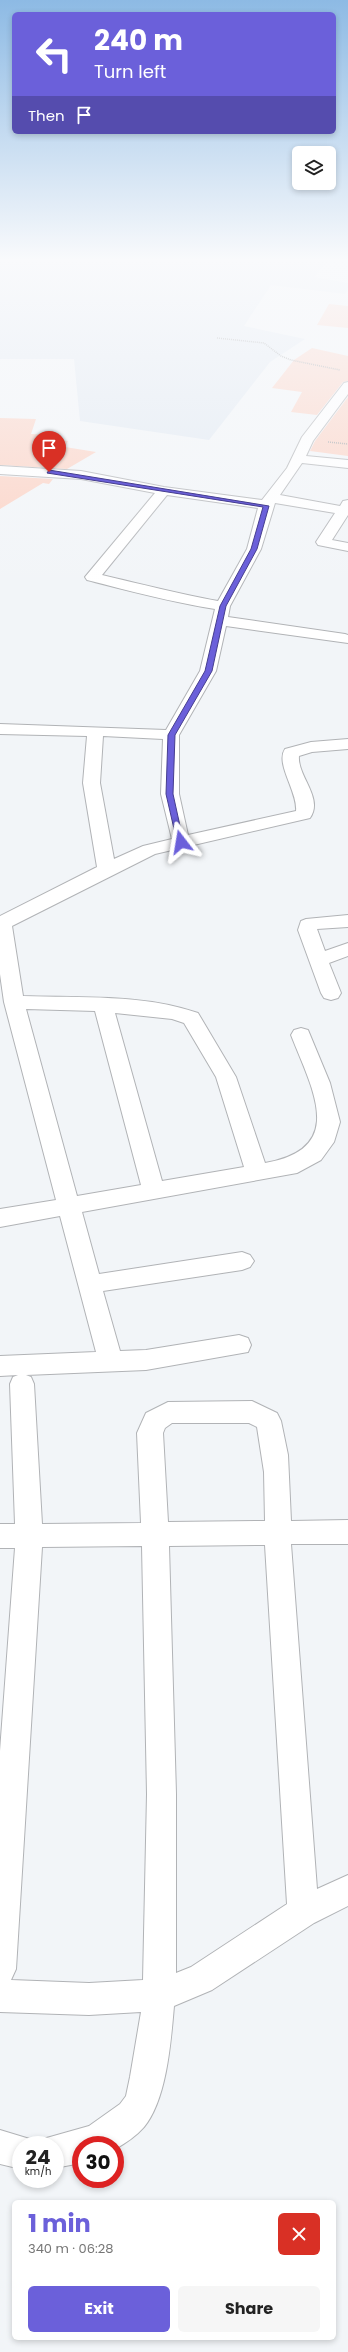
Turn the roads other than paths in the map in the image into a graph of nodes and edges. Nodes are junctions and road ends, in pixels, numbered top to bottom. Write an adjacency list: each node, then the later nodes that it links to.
1 (345, 394): 2 (street)
2 (299, 459): 3 (street); 6 (street)
3 (348, 464)
4 (0, 470): 5 (street)
5 (164, 491): 6 (street); 9 (street)
6 (268, 502): 7 (street); 9 (street)
7 (347, 508): 8 (street)
8 (348, 547)
9 (223, 606): 10 (street)
10 (221, 621): 11 (street); 14 (street)
11 (345, 639)
12 (0, 729): 13 (street)
13 (96, 731): 14 (street); 17 (street)
14 (171, 735): 16 (street)
15 (348, 744): 16 (street)
16 (181, 842): 17 (street)
17 (106, 869): 19 (street)
18 (348, 920): 21 (street)
19 (1, 923): 22 (street)
20 (348, 949): 21 (street)
21 (319, 960): 23 (street)
22 (5, 974): 24 (street)
23 (332, 993)
24 (14, 1002): 25 (street); 29 (street)
25 (103, 1005): 27 (street); 28 (street)
26 (301, 1035): 27 (street)
27 (258, 1172): 28 (street)
28 (153, 1190): 29 (street)
29 (70, 1206): 30 (street); 32 (street)
30 (0, 1218)
31 (242, 1261): 32 (street)
32 (91, 1284): 34 (street)
33 (239, 1345): 34 (street)
34 (111, 1363): 35 (street)
35 (0, 1366)
36 (22, 1384): 41 (street)
37 (277, 1532): 38 (street); 39 (street); 39 (street); 43 (street)
38 (348, 1532)
39 (156, 1535): 41 (street); 45 (street)
40 (0, 1536): 41 (street)
41 (29, 1536): 44 (street)
42 (348, 1890): 43 (street)
43 (303, 1912): 45 (street)
44 (0, 1969)
45 (160, 1995): 46 (street); 48 (street)
46 (0, 1996)
47 (0, 2147): 49 (street)
48 (64, 2149)
49 (12, 2150)

